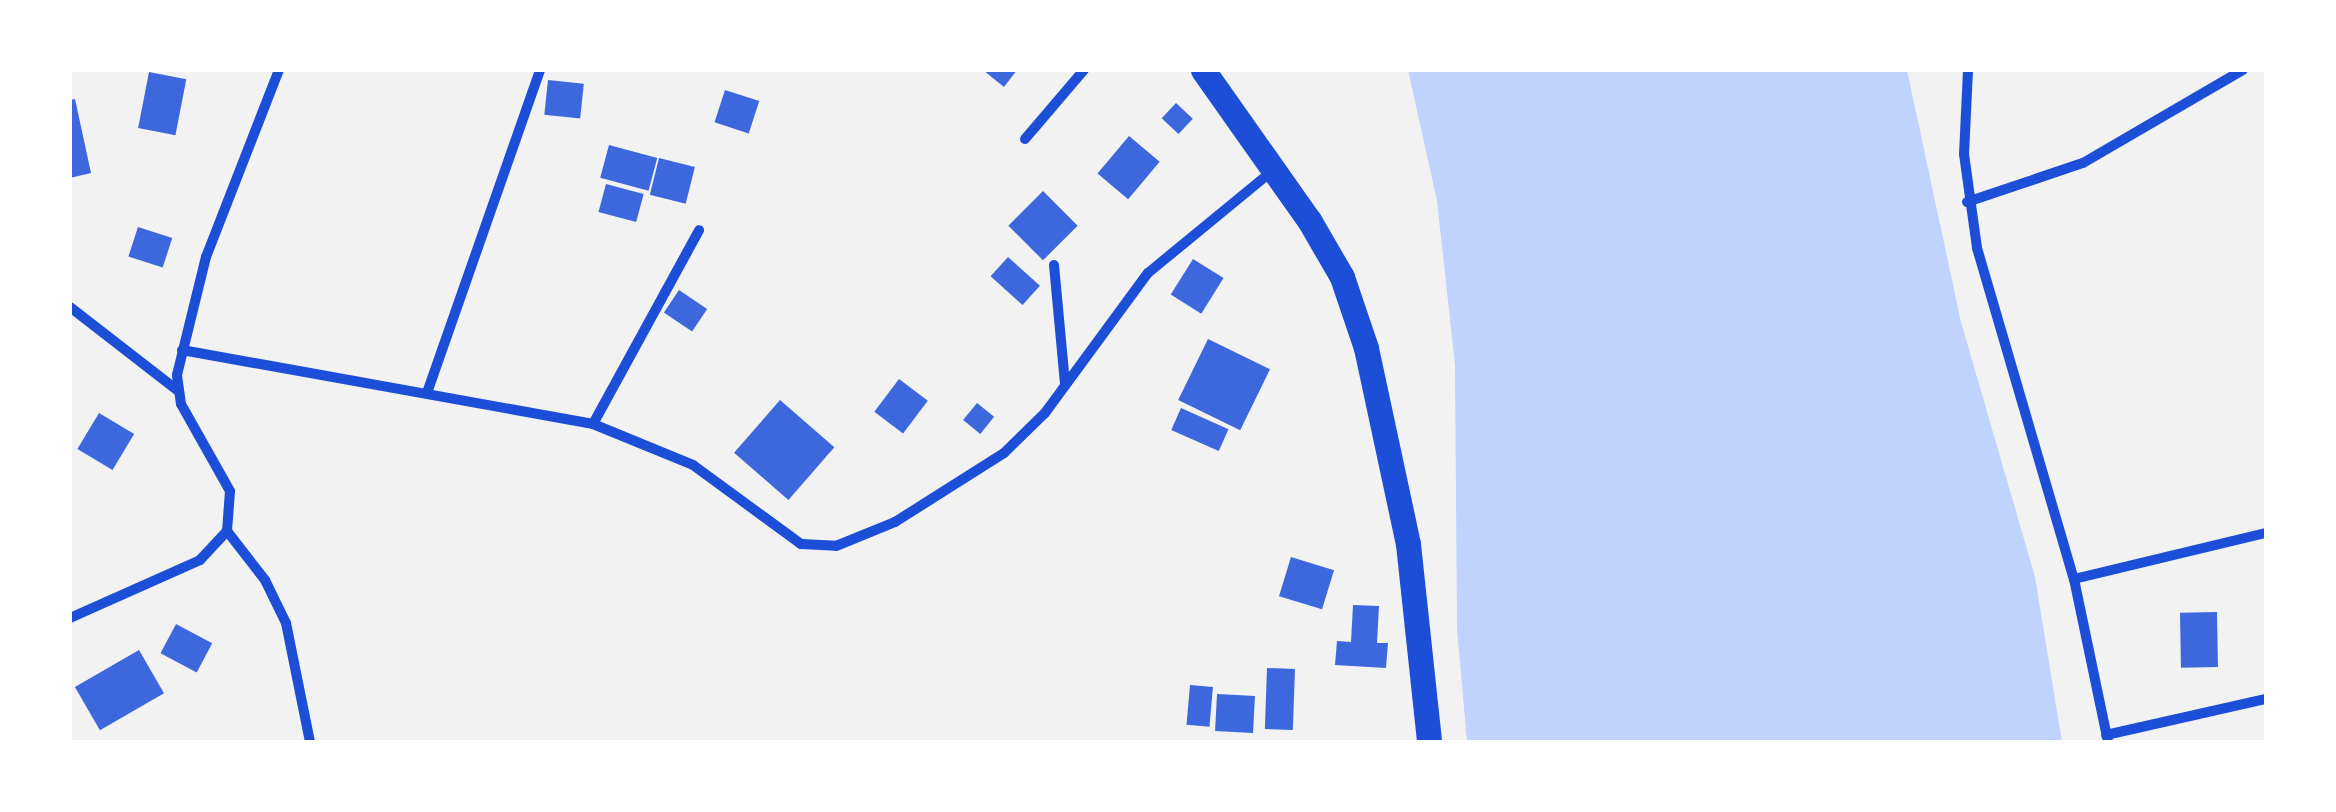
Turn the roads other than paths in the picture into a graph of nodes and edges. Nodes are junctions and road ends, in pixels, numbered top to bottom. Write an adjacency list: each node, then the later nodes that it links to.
1 (279, 70): 13 (street)
2 (540, 70): 16 (street)
3 (1084, 70): 7 (street)
4 (1203, 70): 8 (main road)
5 (1968, 70): 9 (street)
6 (2244, 70): 9 (street)
7 (1024, 139)
8 (1276, 168): 14 (street); 25 (main road)
9 (1967, 202): 20 (street)
10 (699, 230): 17 (street)
11 (1054, 265): 14 (street)
12 (70, 308): 15 (street)
13 (182, 350): 15 (street); 16 (street)
14 (1065, 384): 17 (street)
15 (177, 390): 18 (street)
16 (428, 390): 17 (street)
17 (593, 424)
18 (226, 531): 21 (street); 24 (street)
19 (2266, 533): 20 (street)
20 (2074, 579): 23 (street)
21 (70, 618)
22 (2266, 699): 23 (street)
23 (2107, 739)
24 (310, 742)
25 (1428, 742)

